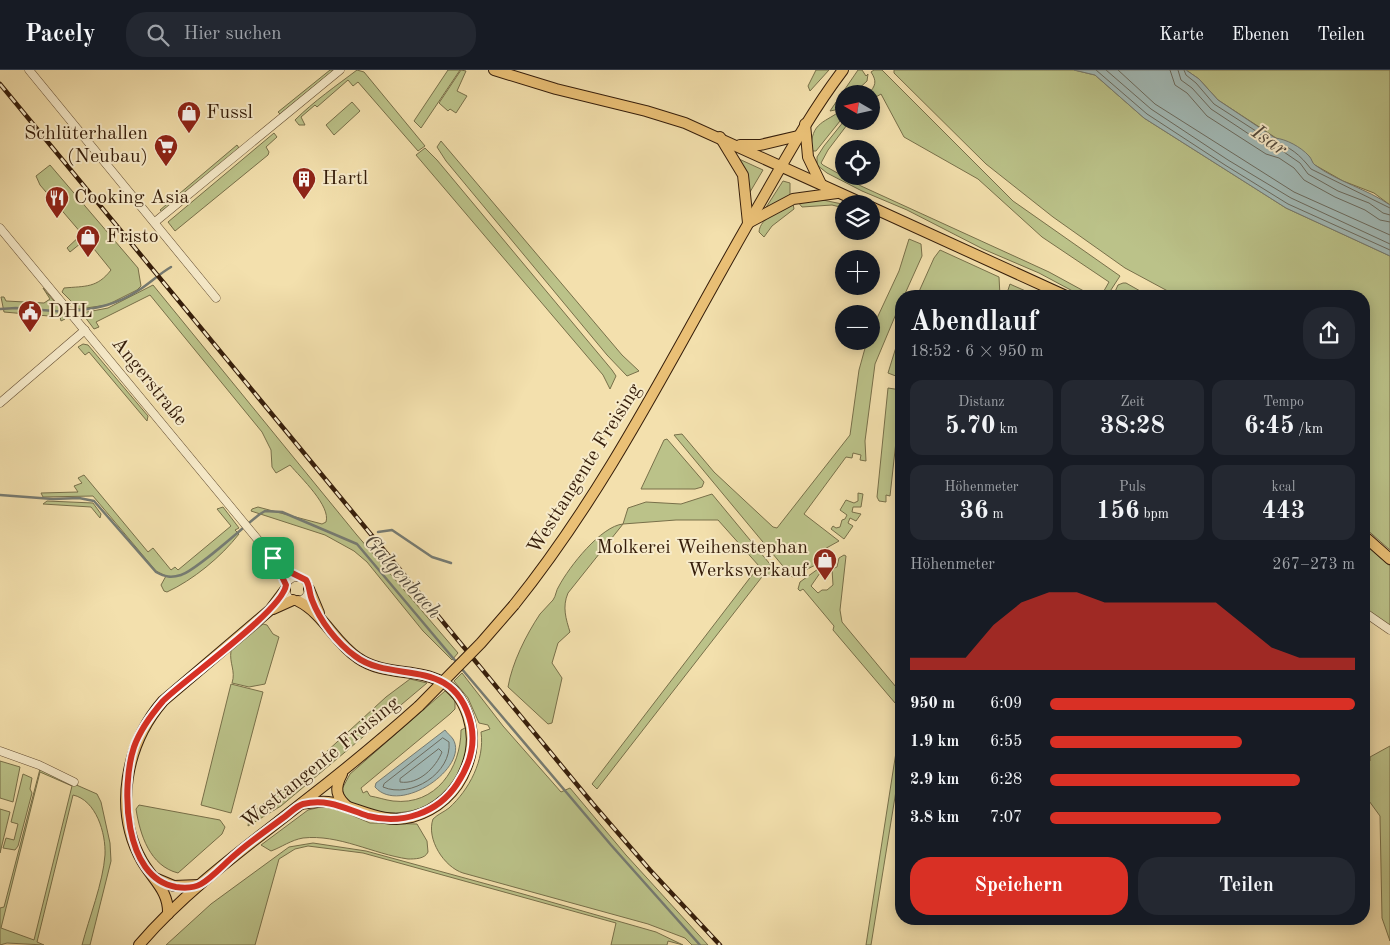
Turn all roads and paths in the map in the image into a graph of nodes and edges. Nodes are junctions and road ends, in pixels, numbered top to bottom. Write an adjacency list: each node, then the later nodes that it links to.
1 (29, 70): 16 (street)
2 (340, 70): 6 (street)
3 (346, 70): 6 (street)
4 (494, 70): 9 (main road)
5 (843, 70): 7 (main road, Westtangente Freising)
6 (322, 85): 16 (street)
7 (805, 124): 8 (main road, Westtangente Freising); 12 (main road)
8 (798, 136): 10 (main road); 11 (main road, Westtangente Freising)
9 (720, 137): 10 (main road); 17 (main road)
10 (736, 144): 11 (main road)
11 (781, 166): 12 (main road); 17 (main road, Westtangente Freising)
12 (821, 184): 13 (main road)
13 (840, 193): 14 (main road); 17 (main road)
14 (844, 195)
15 (880, 211): 19 (main road)
16 (155, 222): 20 (street)
17 (748, 224): 35 (main road, Westtangente Freising, bridge)
18 (0, 228): 21 (street, Angerstraße)
19 (1053, 290)
20 (216, 298)
21 (85, 330): 22 (street); 24 (street, Angerstraße)
22 (0, 403)
23 (1370, 541): 25 (main road)
24 (273, 558): 26 (street, Angerstraße); 27 (street, Angerstraße)
25 (1390, 559)
26 (297, 576): 27 (street); 28 (street)
27 (285, 587): 29 (street); 30 (main road)
28 (309, 589): 29 (street); 32 (main road)
29 (295, 600): 30 (main road); 32 (main road)
30 (270, 610): 39 (main road)
31 (1370, 616): 33 (street)
32 (321, 618): 38 (main road)
33 (1390, 630)
34 (0, 750): 36 (street)
35 (343, 771): 37 (main road, Westtangente Freising); 38 (main road)
36 (74, 782)
37 (301, 804): 38 (main road); 40 (main road, Westtangente Freising)
38 (349, 808)
39 (155, 878): 40 (main road); 41 (main road)
40 (200, 885): 41 (main road, Westtangente Freising)
41 (168, 914): 42 (main road, Westtangente Freising)
42 (139, 945)

